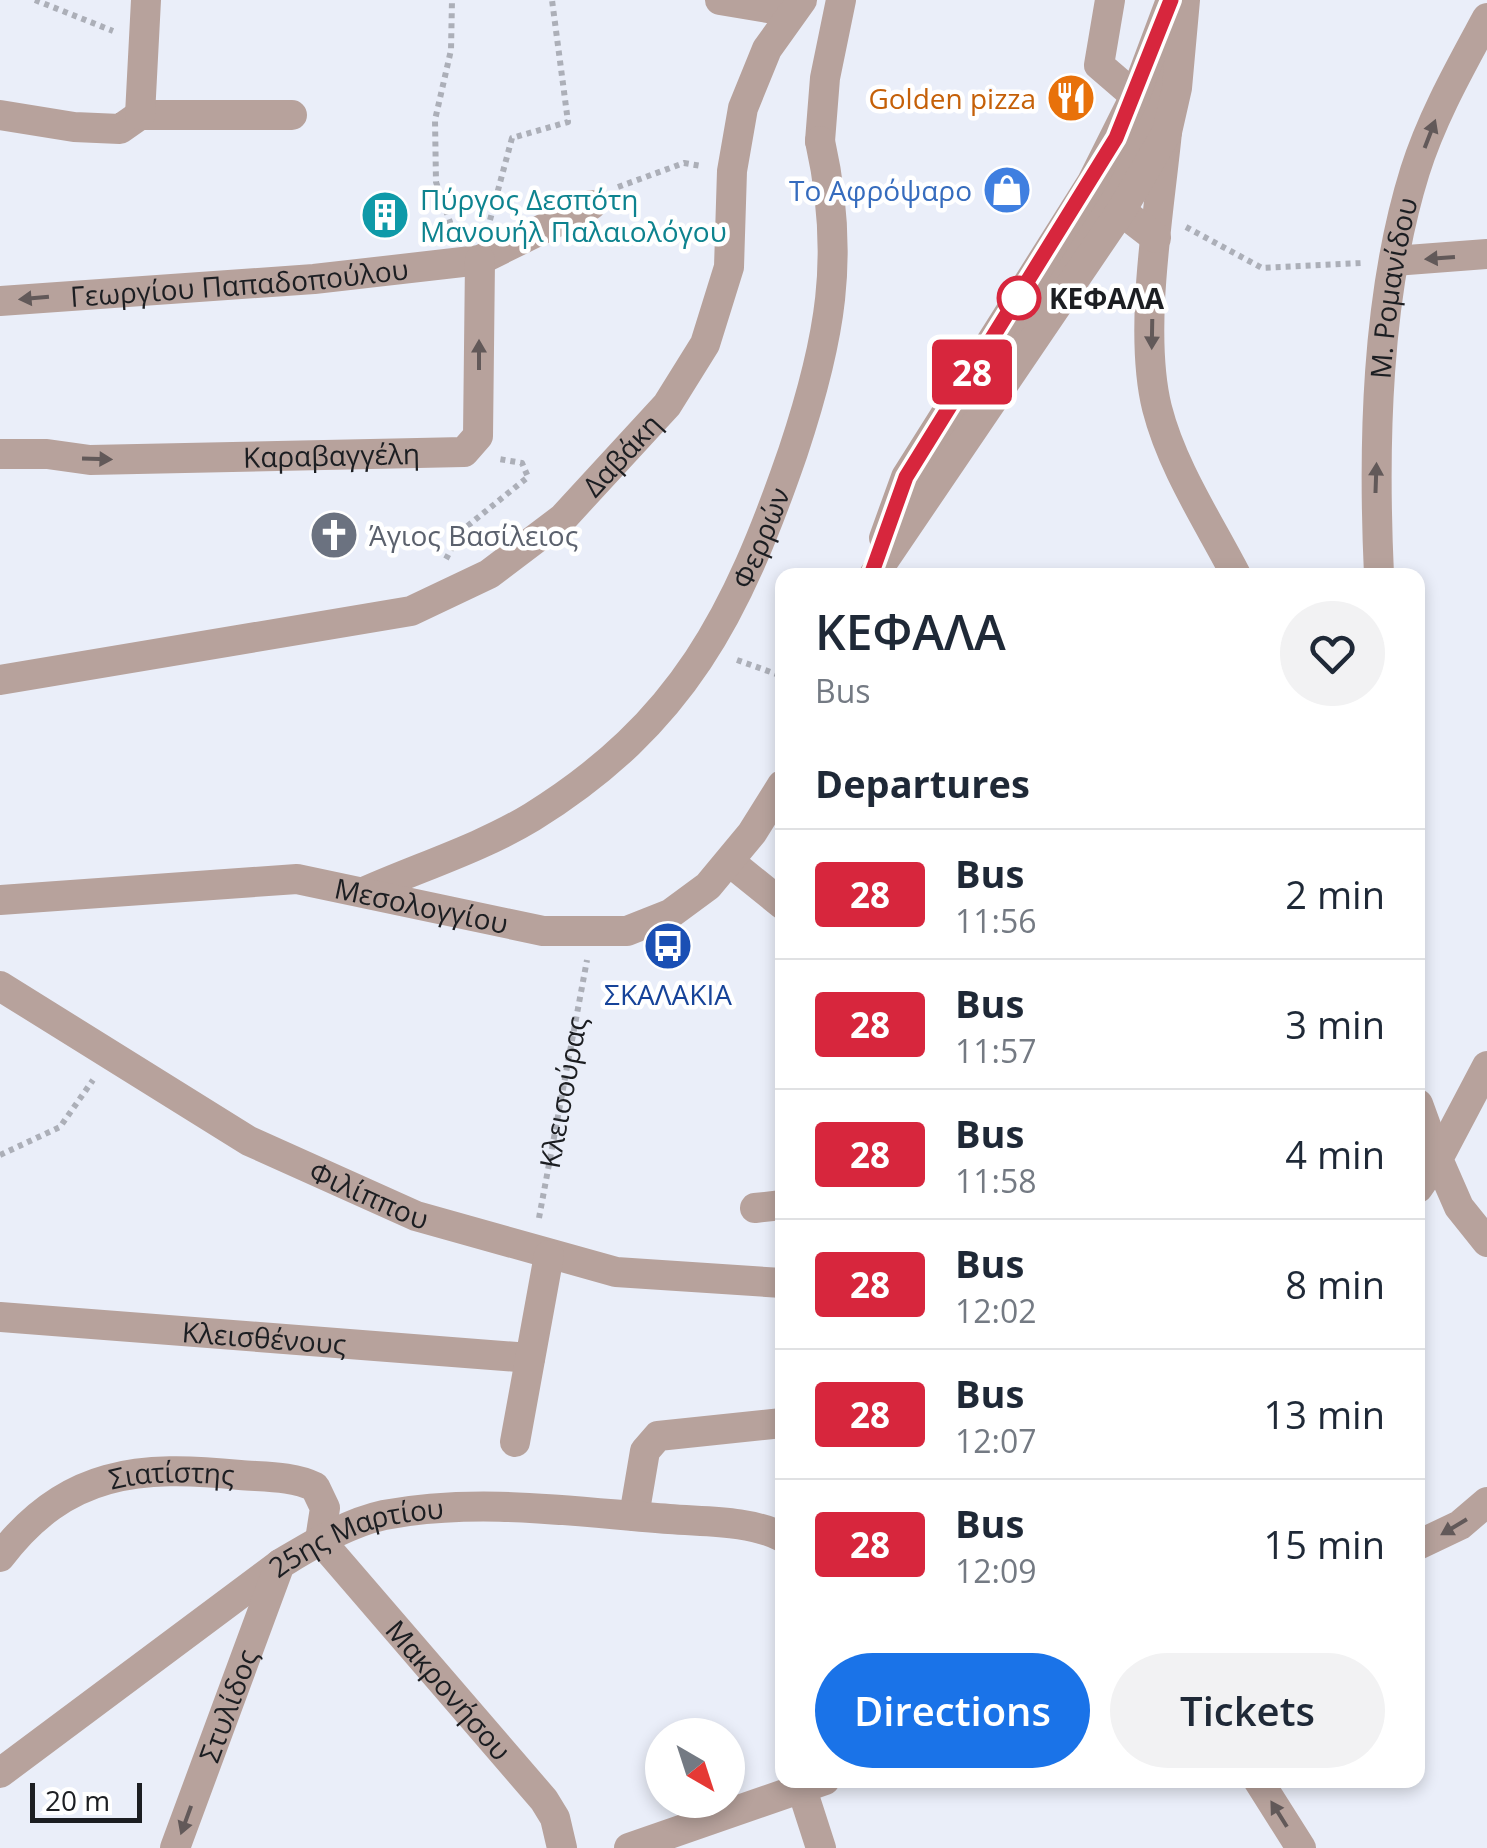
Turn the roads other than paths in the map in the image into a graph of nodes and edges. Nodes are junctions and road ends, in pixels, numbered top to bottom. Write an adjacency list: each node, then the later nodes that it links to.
1 (146, 0): 11 (street)
2 (720, 0): 7 (street)
3 (841, 0): 30 (street, Φερρών)
4 (1110, 0): 10 (street)
5 (1171, 0): 10 (street)
6 (1185, 0): 14 (street)
7 (797, 6): 27 (street, Δαβάκη)
8 (1487, 18): 20 (street, Μ. Ρομανίδου, one-way to 8)
9 (1157, 72): 9 (street)
10 (1135, 96): 23 (street)
11 (140, 114): 12 (street); 13 (street)
12 (0, 115)
13 (292, 115)
14 (1167, 132): 16 (street); 17 (street)
15 (591, 205): 19 (street, Γεωργίου Παπαδοπούλου)
16 (1121, 211): 17 (street); 24 (street)
17 (1156, 238): 25 (street, one-way to 25)
18 (1487, 254): 20 (street, one-way to 20)
19 (480, 260): 21 (street, Γεωργίου Παπαδοπούλου, one-way to 21); 22 (street, Καραβαγγέλη, one-way to 19)
20 (1394, 261): 26 (street, Μ. Ρομανίδου, one-way to 20)
21 (0, 301)
22 (0, 454)
23 (874, 568)
24 (877, 568)
25 (1232, 568)
26 (1379, 568)
27 (0, 680)
28 (775, 795): 29 (street, Μεσολογγίου)
29 (730, 862): 30 (street, Μεσολογγίου); 31 (street)
30 (366, 891): 32 (street, Μεσολογγίου)
31 (775, 898)
32 (0, 900)
33 (0, 986): 39 (street, Φιλίππου)
34 (1487, 1066): 36 (street)
35 (1425, 1123): 36 (street)
36 (1438, 1158): 37 (street); 38 (street)
37 (1425, 1178)
38 (1487, 1242)
39 (541, 1253): 40 (street, Φιλίππου); 42 (street)
40 (775, 1284)
41 (0, 1317): 42 (street, Κλεισθένους)
42 (530, 1358): 44 (street)
43 (775, 1424): 46 (street)
44 (514, 1442)
45 (1487, 1502): 49 (street, one-way to 49)
46 (634, 1516): 47 (street, 25ης Μαρτίου); 48 (street, 25ης Μαρτίου)
47 (775, 1534)
48 (320, 1540): 50 (street, Σιατίστης); 51 (street, 25ης Μαρτίου); 58 (street, Μακρονήσου)
49 (1425, 1542)
50 (0, 1557)
51 (280, 1564): 52 (street, 25ης Μαρτίου); 57 (street, Στυλίδος, one-way to 57)
52 (12, 1752): 53 (street, 25ης Μαρτίου)
53 (0, 1774)
54 (794, 1788): 59 (street)
55 (809, 1788): 60 (street)
56 (1263, 1788): 61 (street, one-way to 56)
57 (175, 1848)
58 (562, 1848)
59 (629, 1848)
60 (821, 1848)
61 (1301, 1848)

